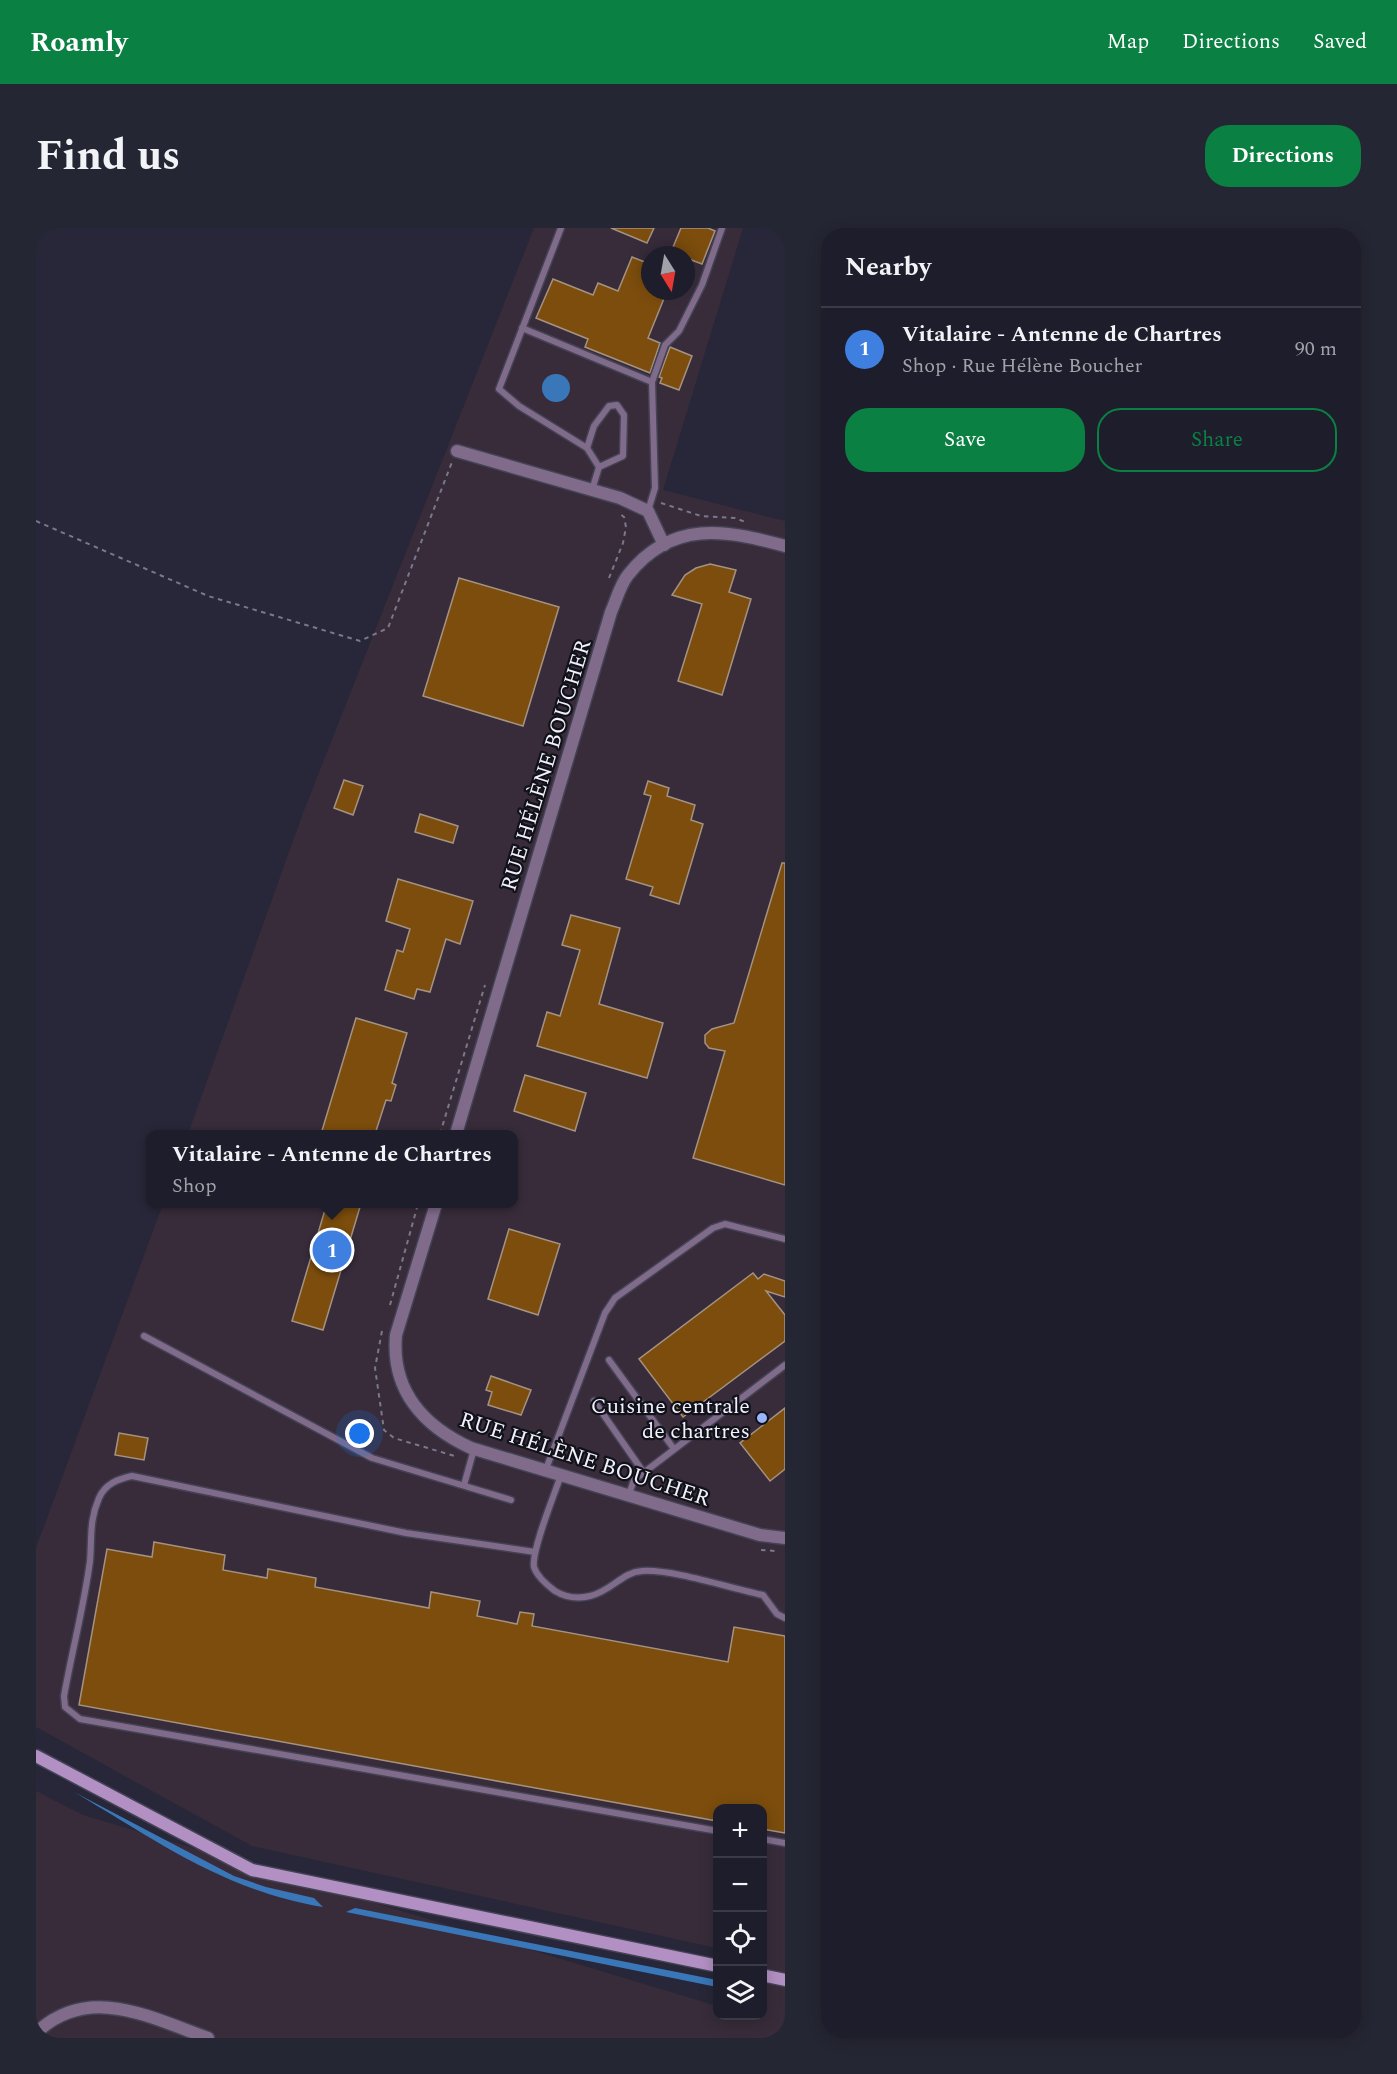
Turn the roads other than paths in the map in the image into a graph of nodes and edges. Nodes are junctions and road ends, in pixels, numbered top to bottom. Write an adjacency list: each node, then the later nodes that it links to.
1 (561, 228): 3 (lane)
2 (722, 228): 4 (lane)
3 (522, 328): 4 (lane); 5 (lane)
4 (652, 382): 9 (lane)
5 (587, 447): 7 (lane); 7 (lane)
6 (457, 451): 8 (street)
7 (599, 468): 8 (lane)
8 (592, 490): 9 (street)
9 (650, 506): 10 (street)
10 (664, 545): 11 (street, RUE HÉLÈNE BOUCHER); 12 (street, RUE HÉLÈNE BOUCHER)
11 (785, 546)
12 (457, 1130)
13 (434, 1208): 20 (street, RUE HÉLÈNE BOUCHER)
14 (785, 1239): 21 (lane)
15 (144, 1336): 24 (lane)
16 (609, 1360): 19 (lane)
17 (785, 1365): 19 (lane)
18 (594, 1401): 22 (lane)
19 (675, 1449): 22 (lane)
20 (473, 1455): 21 (street, RUE HÉLÈNE BOUCHER); 24 (lane)
21 (546, 1469): 23 (street, RUE HÉLÈNE BOUCHER)
22 (644, 1473): 25 (lane)
23 (562, 1474): 25 (street, RUE HÉLÈNE BOUCHER); 28 (lane)
24 (464, 1485): 26 (lane)
25 (629, 1494): 27 (street, RUE HÉLÈNE BOUCHER)
26 (510, 1500)
27 (785, 1538)
28 (535, 1552): 29 (lane); 31 (lane)
29 (785, 1618)
30 (36, 1755): 34 (main road)
31 (713, 1831)
32 (767, 1840): 33 (lane)
33 (785, 1843)
34 (713, 1965)
35 (767, 1976): 36 (main road)
36 (785, 1980)
37 (36, 2033): 38 (street)
38 (208, 2038)

